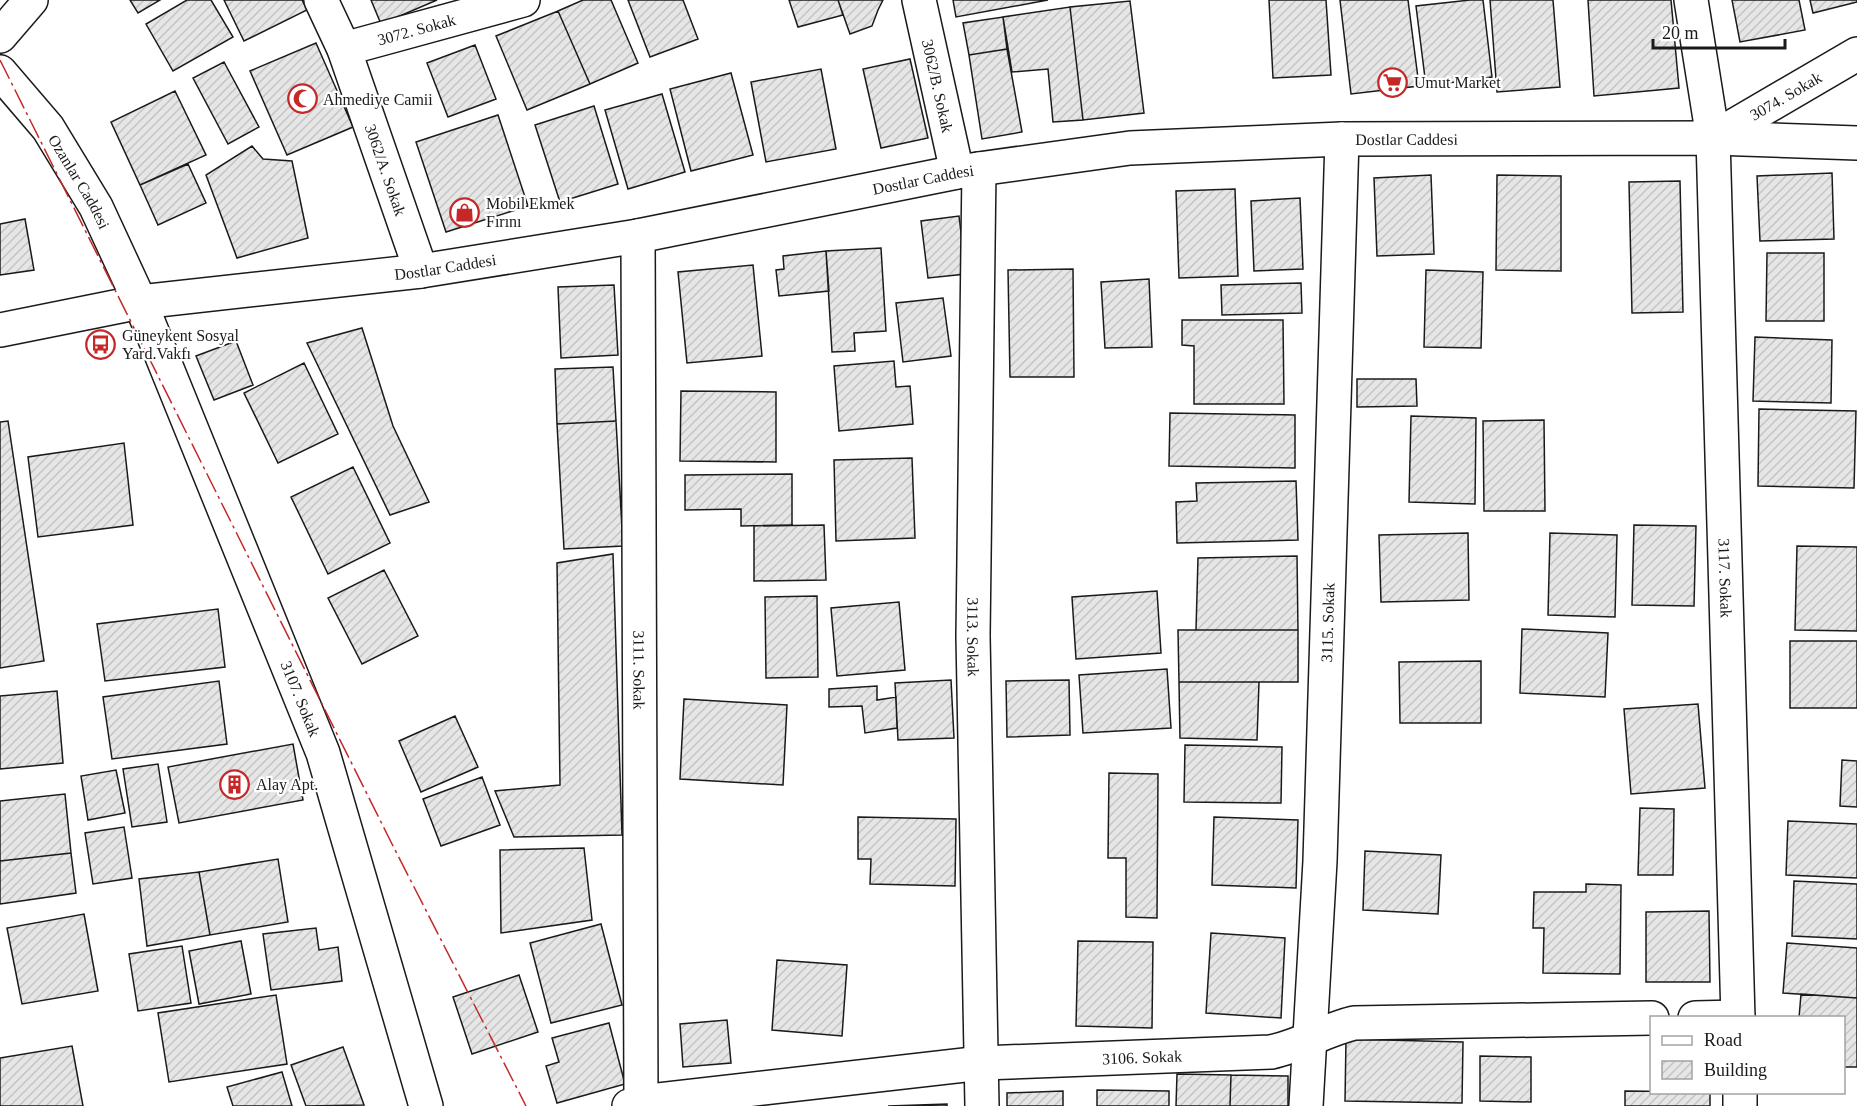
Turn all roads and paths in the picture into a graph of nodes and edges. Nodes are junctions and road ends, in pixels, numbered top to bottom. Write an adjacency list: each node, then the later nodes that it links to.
1 (31, 0): 6 (street)
2 (321, 0): 7 (street, 3062/A. Sokak)
3 (523, 0): 7 (street, 3072. Sokak)
4 (919, 0): 13 (street, 3062/B. Sokak)
5 (1691, 0): 11 (street, 3117. Sokak)
6 (0, 36)
7 (344, 49): 15 (street, 3062/A. Sokak)
8 (1857, 54): 11 (street, 3074. Sokak)
9 (0, 72): 16 (street, Ozanlar Caddesi)
10 (1342, 138): 11 (street, Dostlar Caddesi); 13 (street, Dostlar Caddesi); 20 (street, 3115. Sokak)
11 (1713, 138): 12 (street, Dostlar Caddesi); 18 (street, 3117. Sokak)
12 (1857, 143)
13 (968, 171): 14 (street, Dostlar Caddesi); 21 (street, 3113. Sokak)
14 (638, 236): 15 (street, Dostlar Caddesi); 22 (street, 3111. Sokak)
15 (421, 272): 16 (street, Dostlar Caddesi)
16 (140, 302): 17 (street, Dostlar Caddesi); 23 (street, 3107. Sokak)
17 (0, 330)
18 (1738, 1016)
19 (1650, 1018): 20 (street, 3106. Sokak)
20 (1310, 1039): 21 (street, 3106. Sokak); 25 (street, 3115. Sokak)
21 (982, 1063): 22 (street, 3106. Sokak); 24 (street, 3113. Sokak)
22 (635, 1104)
23 (426, 1106)
24 (982, 1106)
25 (1306, 1106)

